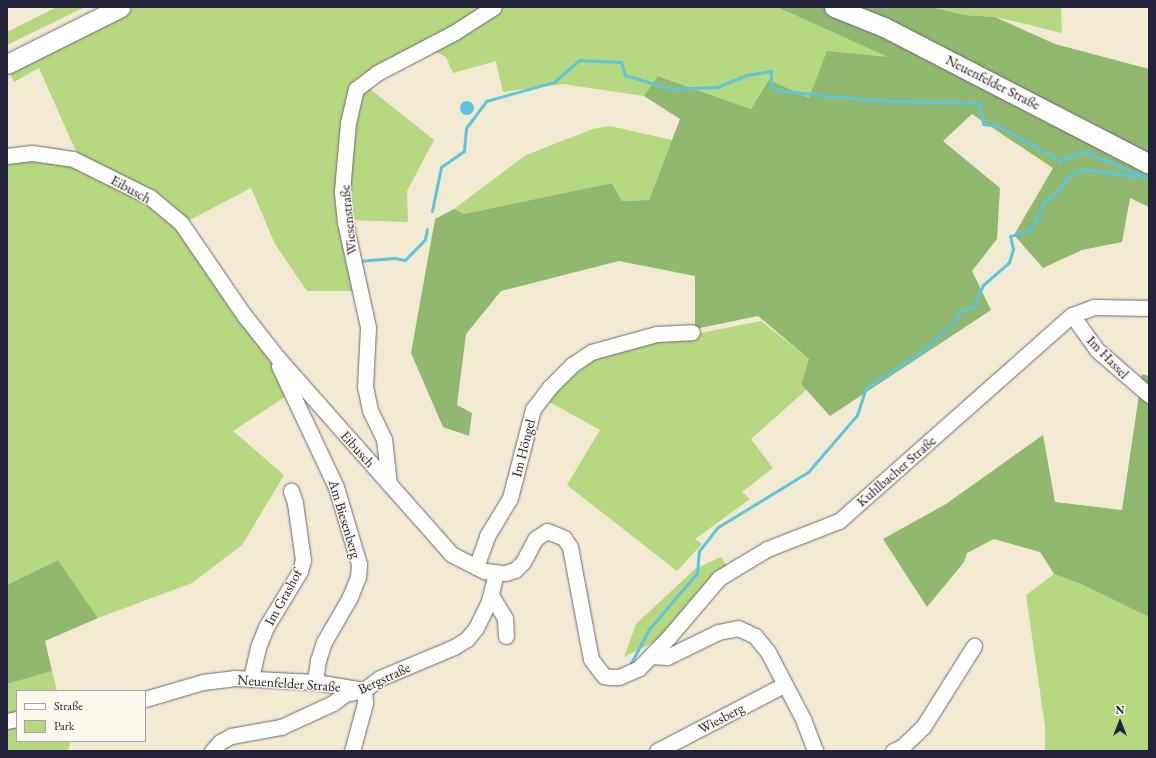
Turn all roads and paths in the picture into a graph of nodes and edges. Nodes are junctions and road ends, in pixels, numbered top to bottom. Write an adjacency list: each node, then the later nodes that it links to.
1 (121, 7): 4 (main road)
2 (494, 7): 12 (street, Wiesenstraße)
3 (834, 7): 6 (main road, Neuenfelder Straße)
4 (7, 64)
5 (7, 156): 10 (street, Eibusch)
6 (1149, 164)
7 (1149, 308): 8 (street, Kuhlbacher Straße)
8 (1072, 315): 11 (street, Im Hassel); 19 (street, Kuhlbacher Straße)
9 (692, 332): 14 (street, Im Höngel)
10 (277, 358): 12 (street, Eibusch); 21 (street, Am Biesenberg)
11 (1149, 395)
12 (389, 484): 14 (street, Eibusch)
13 (291, 491): 20 (street, Im Grashof)
14 (476, 567): 15 (street, Eibusch)
15 (496, 573): 16 (street, Bergstraße); 19 (street, Eibusch)
16 (491, 595): 17 (street); 23 (street, Bergstraße)
17 (506, 636)
18 (974, 646): 29 (street)
19 (651, 656): 22 (street)
20 (252, 678): 21 (street, Neuenfelder Straße); 24 (street, Neuenfelder Straße)
21 (316, 682): 23 (street, Neuenfelder Straße)
22 (784, 685): 27 (street, Wiesberg); 28 (street)
23 (364, 690): 25 (street, Bergstraße); 26 (street)
24 (146, 699)
25 (212, 751)
26 (352, 751)
27 (657, 751)
28 (815, 751)
29 (893, 751)

